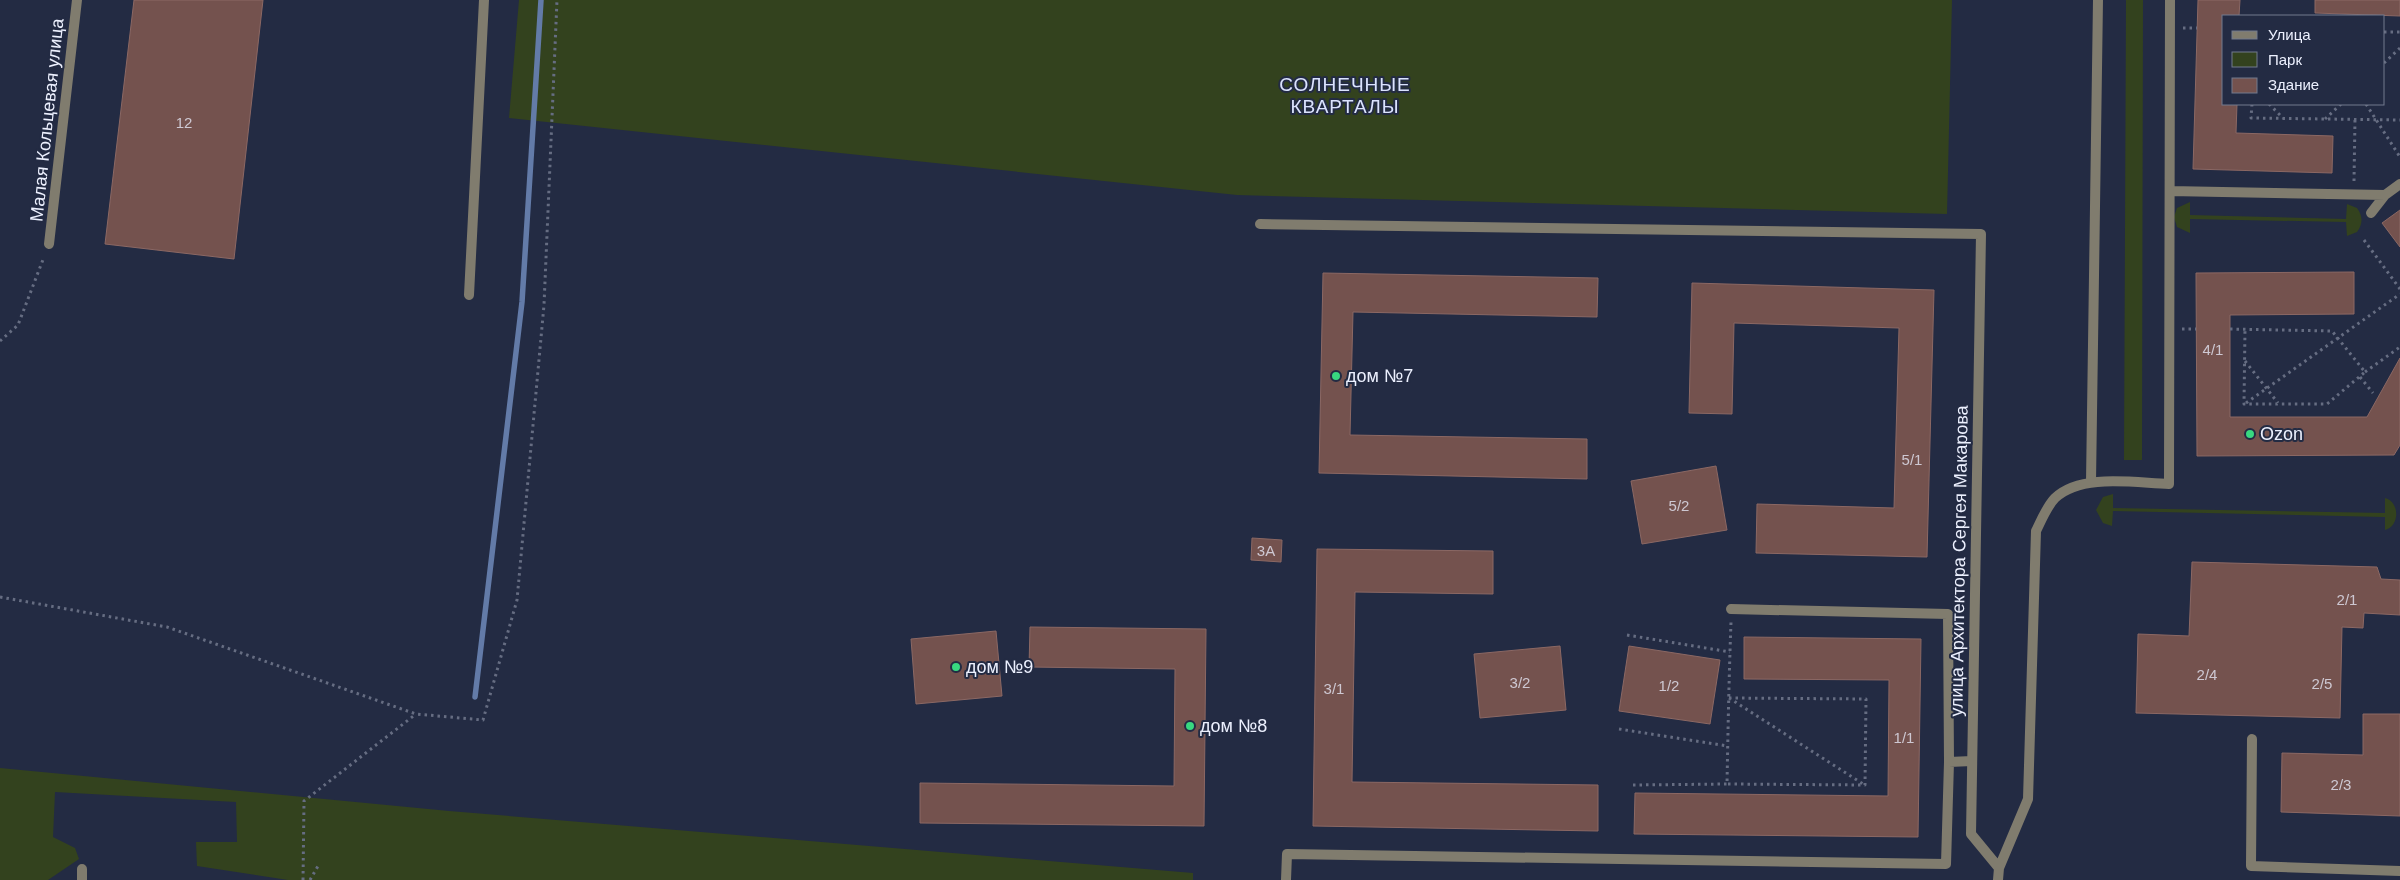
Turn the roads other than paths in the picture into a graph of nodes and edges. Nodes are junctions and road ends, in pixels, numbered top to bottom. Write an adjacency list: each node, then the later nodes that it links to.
1 (77, 0): 10 (street, Малая Кольцевая улица)
2 (484, 0): 11 (street)
3 (2098, 0): 12 (street)
4 (2170, 0): 6 (street)
5 (2400, 184): 7 (street)
6 (2170, 191): 7 (street); 12 (street)
7 (2384, 195): 8 (street)
8 (2372, 213)
9 (1260, 224): 15 (street, улица Архитектора Сергея Макарова)
10 (49, 244)
11 (469, 294)
12 (2091, 482): 17 (street)
13 (1731, 609): 16 (street)
14 (2252, 738): 19 (street)
15 (1972, 761): 16 (street); 17 (street, улица Архитектора Сергея Макарова)
16 (1949, 762): 21 (street)
17 (1999, 868): 22 (street)
18 (82, 869): 20 (street)
19 (2400, 871)
20 (82, 880)
21 (1286, 880)
22 (1998, 880)

